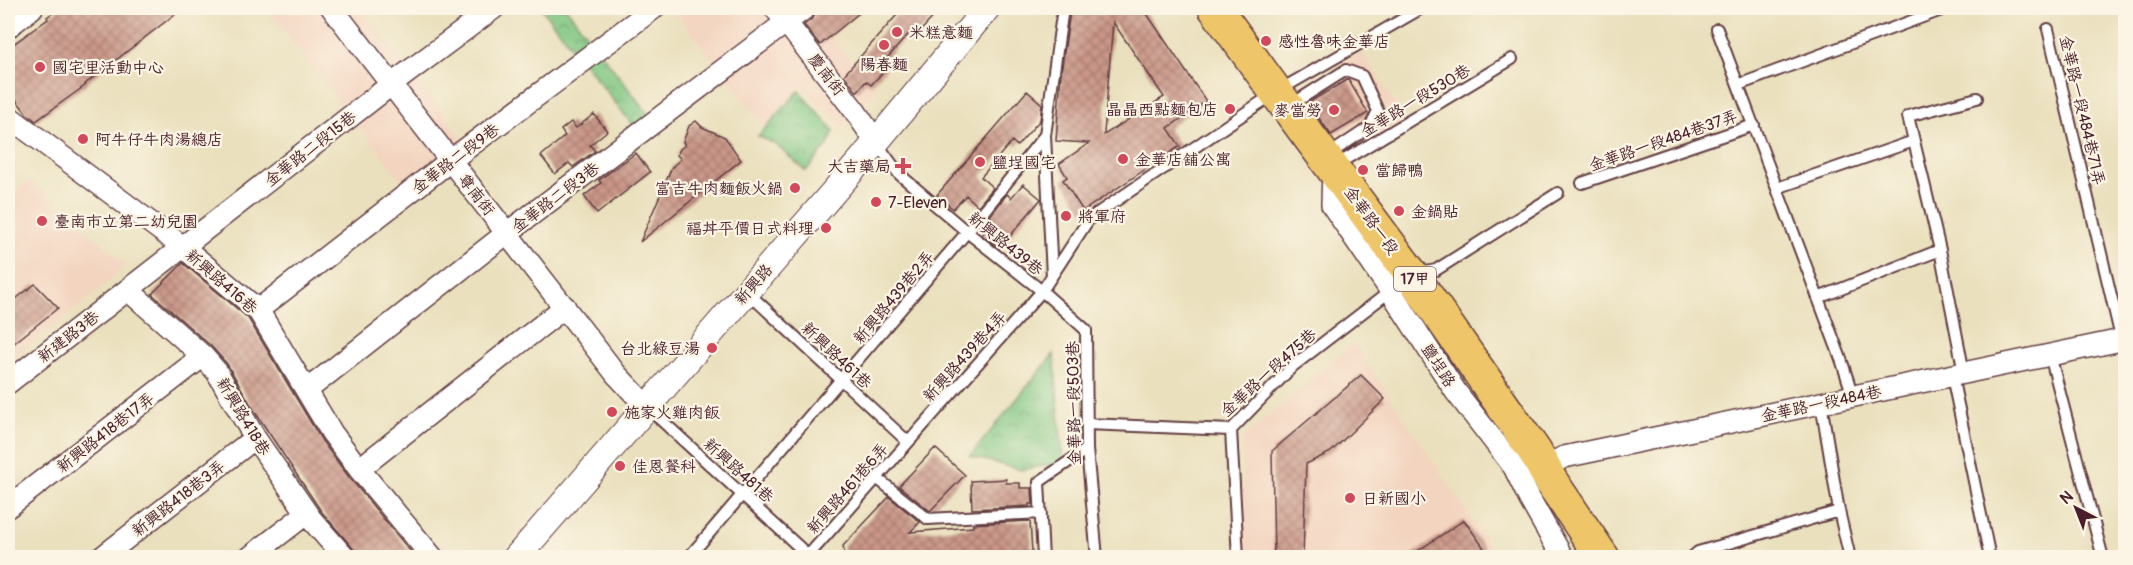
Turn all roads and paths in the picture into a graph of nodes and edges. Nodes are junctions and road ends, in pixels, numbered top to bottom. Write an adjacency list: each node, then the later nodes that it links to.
1 (33, 8): 12 (street)
2 (335, 8): 16 (street, 尊南街)
3 (494, 8): 16 (street, 金華路二段15巷)
4 (654, 8): 25 (street, 金華路二段9巷)
5 (805, 8): 11 (street, 金華路二段3巷)
6 (987, 8): 24 (street, 新興路)
7 (1063, 8): 22 (lane)
8 (1215, 8): 19 (main road, 金華路一段 / 17甲)
9 (1422, 8): 19 (lane)
10 (1947, 8): 17 (lane)
11 (781, 15): 24 (street, 慶南街); 31 (street, 金華路二段3巷)
12 (8, 27)
13 (1717, 28): 17 (lane, 金華路一段484巷37弄)
14 (2049, 28): 42 (lane, 金華路一段484巷71弄)
15 (1512, 58): 26 (lane, 金華路一段530巷)
16 (392, 84): 25 (street, 尊南街); 32 (street, 金華路二段15巷)
17 (1738, 85): 21 (lane, 金華路一段484巷37弄)
18 (1977, 98): 23 (lane)
19 (1282, 100): 26 (main road, 金華路一段 / 17甲); 26 (lane); 34 (lane)
20 (8, 116): 32 (street, 新興路416巷)
21 (1754, 125): 27 (lane, 金華路一段484巷37弄); 28 (lane, 金華路一段484巷37弄)
22 (1045, 135): 30 (lane, 新興路439巷2弄); 34 (lane)
23 (1914, 141): 28 (lane); 33 (lane)
24 (876, 142): 30 (lane, 新興路439巷); 37 (street, 新興路)
25 (451, 160): 31 (street, 尊南街); 41 (street, 金華路二段9巷)
26 (1329, 162): 35 (main road, 金華路一段 / 17甲)
27 (1582, 183)
28 (1777, 188): 39 (lane, 金華路一段484巷37弄)
29 (1558, 193): 35 (lane)
30 (967, 232): 38 (lane, 新興路439巷); 46 (lane, 新興路439巷2弄)
31 (507, 234): 40 (street, 尊南街); 48 (street, 金華路二段3巷)
32 (183, 247): 36 (street, 金華路二段15巷); 41 (street, 新興路416巷)
33 (1940, 250): 39 (lane); 45 (lane)
34 (1052, 276): 38 (lane)
35 (1401, 283): 53 (lane, 金華路一段475巷); 58 (main road, 金華路一段 / 17甲)
36 (128, 290): 44 (street, 新興路418巷); 47 (street, 新建路3巷)
37 (746, 291): 46 (lane, 新興路461巷); 51 (street, 新興路)
38 (1042, 291): 52 (lane, 金華路一段503巷); 55 (lane, 新興路439巷4弄)
39 (1818, 298): 49 (lane, 金華路一段484巷37弄)
40 (565, 307): 51 (street, 尊南街); 57 (street)
41 (258, 310): 48 (street, 新興路416巷)
42 (2124, 346): 43 (street, 金華路一段484巷)
43 (2050, 355): 45 (street, 金華路一段484巷); 80 (lane)
44 (203, 356): 54 (street, 新興路418巷); 61 (street, 新興路418巷17弄)
45 (1958, 374): 49 (street, 金華路一段484巷); 79 (lane)
46 (842, 380): 55 (lane, 新興路461巷); 60 (lane, 新興路439巷2弄)
47 (8, 383)
48 (307, 390): 57 (street, 新興路416巷)
49 (1853, 396): 50 (street, 金華路一段484巷)
50 (1821, 403): 58 (street, 金華路一段484巷); 62 (lane)
51 (646, 406): 60 (lane, 新興路481巷); 70 (street, 新興路)
52 (1087, 424): 53 (lane, 金華路一段475巷); 56 (lane, 金華路一段503巷)
53 (1231, 429): 74 (lane)
54 (255, 438): 63 (street, 新興路418巷); 66 (street, 新興路418巷3弄)
55 (908, 441): 59 (lane, 新興路461巷6弄)
56 (1087, 449): 64 (lane); 73 (lane, 金華路一段503巷)
57 (359, 469): 69 (street, 新興路416巷)
58 (1532, 473): 75 (street); 76 (main road, 金華路一段 / 17甲)
59 (878, 479): 64 (lane); 65 (lane, 新興路461巷6弄)
60 (743, 494): 65 (lane, 新興路481巷); 71 (lane, 新興路439巷2弄)
61 (8, 507)
62 (1839, 511): 77 (lane); 78 (lane)
63 (307, 513): 67 (street); 68 (street, 新興路418巷)
64 (1041, 513): 72 (lane)
65 (809, 557)
66 (101, 558)
67 (249, 558)
68 (345, 558)
69 (433, 558)
70 (516, 558)
71 (688, 558)
72 (1043, 558)
73 (1097, 558)
74 (1238, 558)
75 (1563, 558)
76 (1603, 558)
77 (1691, 558)
78 (1850, 558)
79 (1990, 558)
80 (2103, 558)

